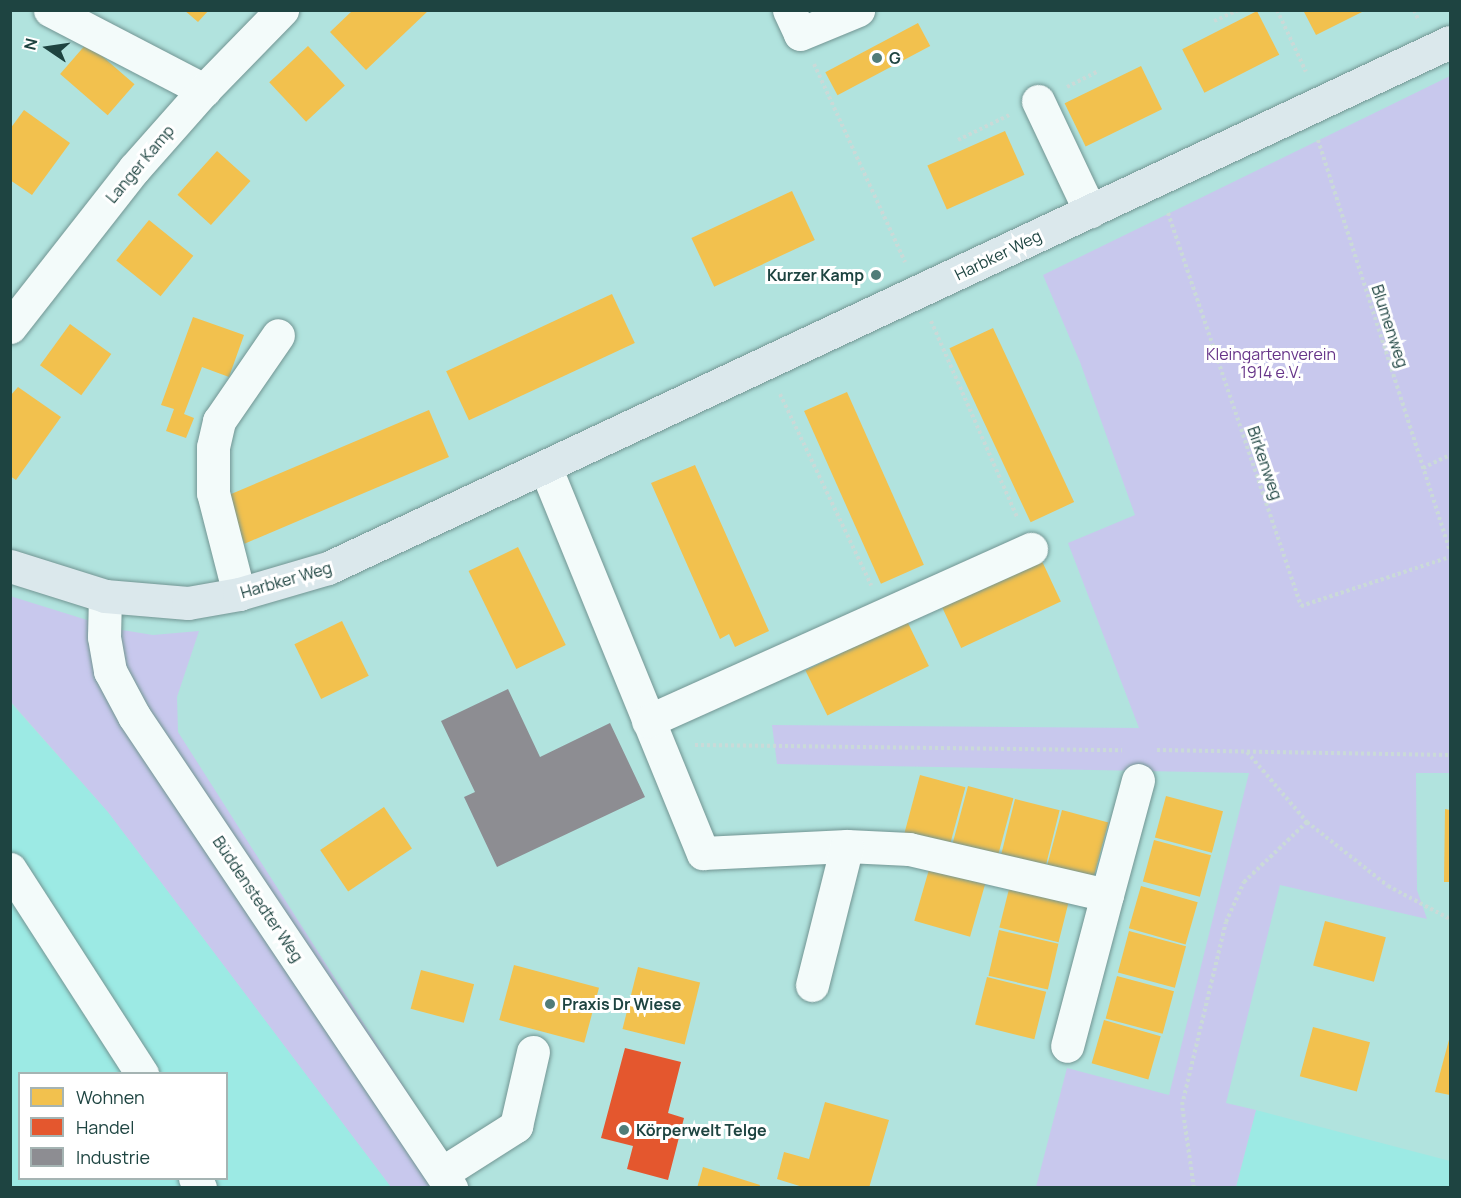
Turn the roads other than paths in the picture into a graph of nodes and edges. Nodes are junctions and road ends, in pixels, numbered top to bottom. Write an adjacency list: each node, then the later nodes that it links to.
1 (50, 10): 6 (street)
2 (282, 10): 6 (street, Langer Kamp)
3 (858, 10): 4 (street)
4 (794, 22)
5 (1450, 42): 8 (main road, Harbker Weg)
6 (204, 90): 9 (street, Langer Kamp)
7 (1038, 101): 8 (street)
8 (1090, 211): 11 (main road, Harbker Weg)
9 (10, 327)
10 (278, 335): 14 (street)
11 (546, 469): 14 (main road, Harbker Weg); 16 (street)
12 (1031, 549): 16 (street)
13 (10, 566): 15 (main road, Harbker Weg)
14 (239, 594): 15 (main road, Harbker Weg)
15 (105, 596): 25 (street, Büddenstedter Weg)
16 (653, 732): 18 (street)
17 (1133, 765): 20 (street)
18 (847, 846): 20 (street); 21 (street)
19 (10, 869): 24 (street)
20 (1107, 896): 22 (street)
21 (812, 985)
22 (1066, 1046)
23 (533, 1052): 25 (street)
24 (141, 1072)
25 (447, 1180)

